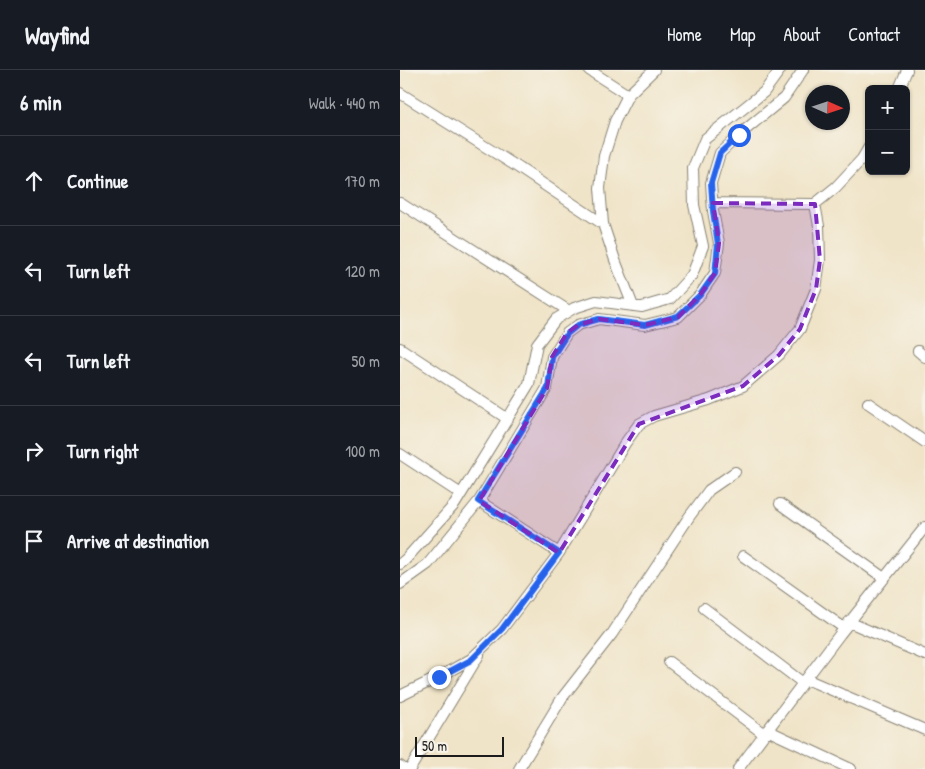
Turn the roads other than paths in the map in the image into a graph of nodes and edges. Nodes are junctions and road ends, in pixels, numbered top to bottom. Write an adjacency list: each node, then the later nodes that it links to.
1 (588, 70): 8 (street)
2 (654, 70): 8 (street)
3 (780, 70): 9 (street)
4 (802, 70): 10 (street)
5 (907, 70): 6 (street)
6 (901, 85)
7 (400, 93): 15 (street)
8 (628, 95): 15 (street)
9 (727, 122): 10 (street); 16 (street)
10 (739, 135): 13 (street)
11 (865, 154): 14 (street)
12 (400, 203): 17 (street)
13 (713, 204): 14 (street); 25 (street)
14 (815, 204): 28 (street)
15 (603, 224): 16 (street)
16 (633, 306): 17 (street)
17 (569, 311): 20 (street)
18 (400, 348): 20 (street)
19 (868, 404): 21 (street)
20 (508, 419): 24 (street)
21 (925, 442)
22 (400, 454): 24 (street)
23 (735, 472): 45 (street)
24 (461, 494): 30 (street)
25 (478, 501): 28 (street); 32 (street)
26 (780, 504): 31 (street)
27 (925, 527): 31 (street)
28 (559, 553): 35 (street)
29 (743, 556): 34 (street)
30 (400, 564)
31 (884, 578): 34 (street)
32 (400, 584)
33 (704, 608): 38 (street)
34 (847, 625): 36 (street); 38 (street)
35 (486, 644): 39 (street); 44 (street)
36 (925, 655)
37 (669, 662): 41 (street)
38 (805, 681): 40 (street); 41 (street)
39 (400, 696)
40 (925, 730)
41 (766, 732): 46 (street); 47 (street)
42 (400, 766): 43 (street)
43 (404, 769)
44 (410, 769)
45 (519, 769)
46 (738, 769)
47 (852, 769)

